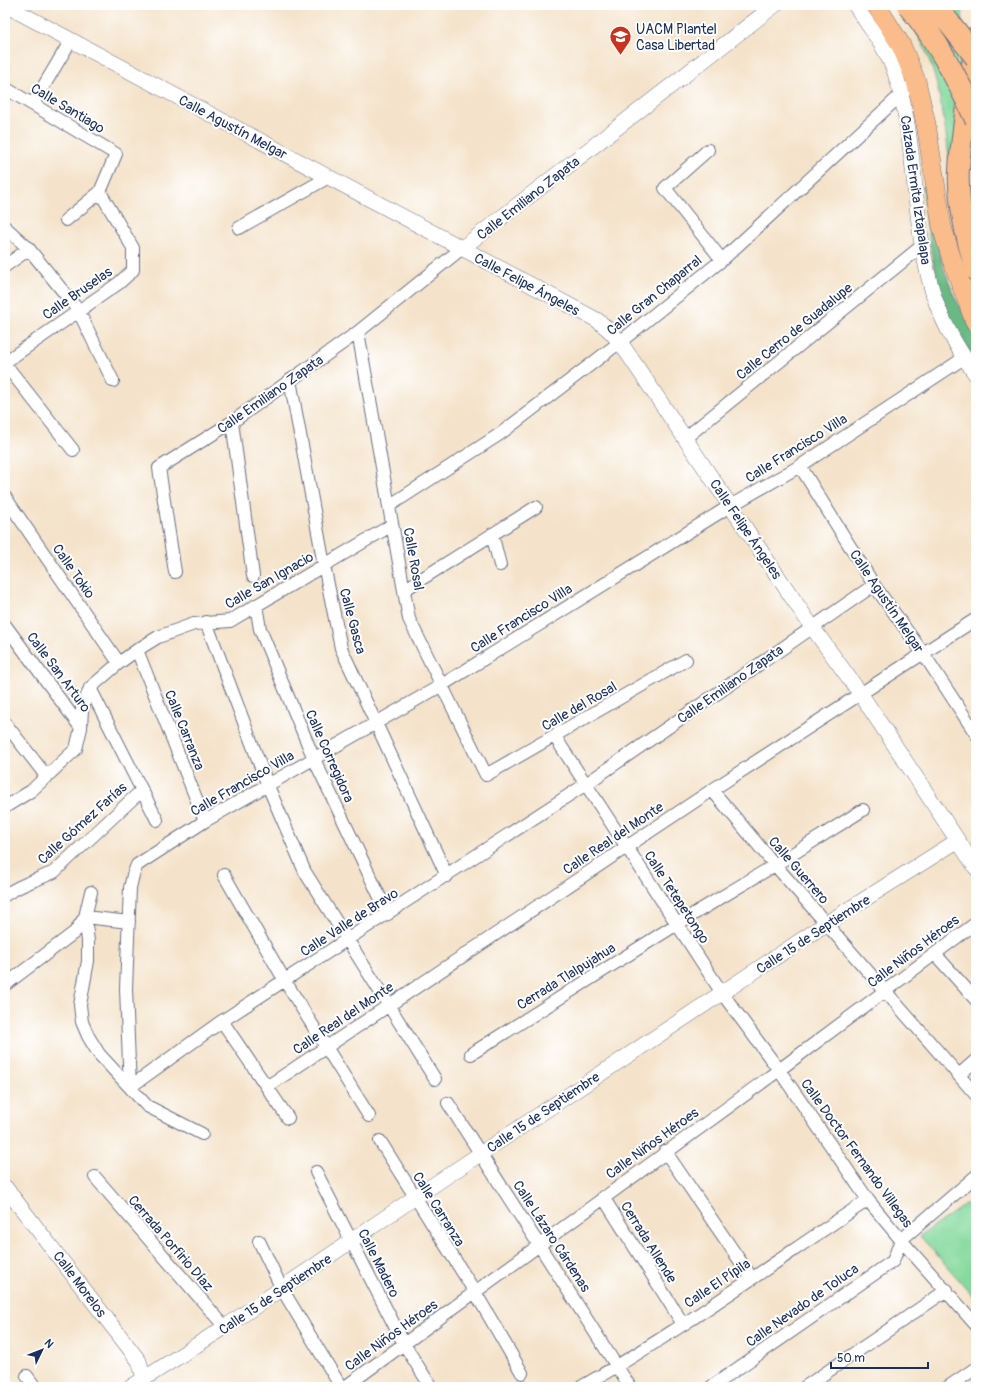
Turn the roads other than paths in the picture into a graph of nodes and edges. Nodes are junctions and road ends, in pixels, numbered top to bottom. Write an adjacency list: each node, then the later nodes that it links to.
1 (5, 5): 8 (street, Calle Agustín Melgar)
2 (775, 5): 25 (street, Calle Emiliano Zapata)
3 (855, 5): 12 (street, Calzada Ermita Iztapalapa)
4 (876, 5): 10 (main road, Calzada Ermita Iztapalapa)
5 (908, 5): 14 (highway, bridge)
6 (935, 5): 9 (highway, bridge)
7 (976, 36): 28 (highway)
8 (71, 40): 13 (street); 18 (street, Calle Agustín Melgar)
9 (976, 57)
10 (916, 81): 12 (street, Calle Gran Chaparral); 16 (main road, Calzada Ermita Iztapalapa)
11 (5, 88): 13 (street, Calle Santiago)
12 (901, 95): 17 (street, Calzada Ermita Iztapalapa); 26 (street, Calle Gran Chaparral)
13 (33, 104): 19 (street, Calle Santiago)
14 (976, 119)
15 (708, 150): 26 (street)
16 (932, 162): 17 (street); 30 (main road, Calzada Ermita Iztapalapa)
17 (914, 166): 23 (street, Calzada Ermita Iztapalapa)
18 (327, 178): 22 (street); 25 (street, Calle Agustín Melgar)
19 (100, 192): 20 (street); 29 (street, Calle Bruselas)
20 (66, 220)
21 (5, 227): 24 (street)
22 (239, 228)
23 (923, 245): 33 (street, Calzada Ermita Iztapalapa); 39 (street, Calle Cerro de Guadalupe)
24 (29, 249): 27 (street); 29 (street)
25 (462, 249): 31 (street, Calle Emiliano Zapata); 32 (street, Calle Felipe Ángeles)
26 (722, 260): 32 (street, Calle Gran Chaparral)
27 (5, 266)
28 (976, 271)
29 (78, 310): 34 (street, Calle Bruselas); 37 (street)
30 (976, 324)
31 (358, 332): 36 (street, Calle Emiliano Zapata); 43 (street, Calle Rosal)
32 (620, 342): 39 (street, Calle Felipe Ángeles); 43 (street, Calle Gran Chaparral)
33 (964, 358): 35 (street, Calzada Ermita Iztapalapa); 41 (street, Calle Francisco Villa)
34 (5, 363): 40 (street, Calle Bruselas)
35 (976, 375)
36 (290, 380): 38 (street, Calle Emiliano Zapata); 49 (street, Calle Gasca)
37 (113, 381)
38 (232, 422): 50 (street, Calle Emiliano Zapata); 51 (street)
39 (684, 439): 44 (street, Calle Felipe Ángeles)
40 (73, 450)
41 (800, 466): 44 (street, Calle Francisco Villa); 52 (street, Calle Agustín Melgar)
42 (5, 497): 62 (street, Calle Tokio)
43 (389, 506): 46 (street, Calle Rosal)
44 (730, 506): 58 (street, Calle Felipe Ángeles); 63 (street, Calle Francisco Villa)
45 (536, 507): 47 (street)
46 (392, 525): 49 (street, Calle San Ignacio); 53 (street, Calle Rosal)
47 (492, 534): 48 (street); 53 (street)
48 (500, 564)
49 (324, 566): 54 (street, Calle San Ignacio); 67 (street, Calle Gasca)
50 (175, 572)
51 (253, 576)
52 (874, 585): 58 (street, Calle Emiliano Zapata); 60 (street, Calle Agustín Melgar)
53 (404, 590): 63 (street, Calle Rosal)
54 (256, 605): 56 (street, Calle San Ignacio); 71 (street, Calle Corregidora)
55 (976, 618): 60 (street, Calle Real del Monte)
56 (206, 622): 59 (street, Calle San Ignacio); 75 (street)
57 (5, 625): 68 (street, Calle San Arturo)
58 (812, 627): 65 (street, Calle Felipe Ángeles); 74 (street, Calle Emiliano Zapata)
59 (137, 650): 62 (street, Calle San Ignacio); 81 (street, Calle Carranza)
60 (923, 653): 65 (street, Calle Real del Monte); 69 (street, Calle Agustín Melgar)
61 (686, 660): 70 (street, Calle del Rosal)
62 (119, 663): 64 (street, Calle San Ignacio)
63 (442, 685): 67 (street, Calle Francisco Villa); 72 (street, Calle Rosal)
64 (90, 688): 68 (street, Calle San Ignacio); 76 (street, Calle Gómez Farías)
65 (860, 693): 77 (street, Calle Real del Monte); 82 (street, Calle Felipe Ángeles)
66 (5, 723): 73 (street)
67 (376, 724): 71 (street, Calle Francisco Villa); 87 (street, Calle Gasca)
68 (81, 734): 73 (street)
69 (976, 734)
70 (555, 737): 72 (street, Calle del Rosal); 74 (street, Calle Tetepetongo)
71 (314, 760): 75 (street, Calle Francisco Villa); 90 (street, Calle Corregidora)
72 (486, 775)
73 (47, 777): 78 (street)
74 (586, 784): 83 (street, Calle Tetepetongo); 87 (street, Calle Valle de Bravo)
75 (268, 786): 81 (street, Calle Francisco Villa); 96 (street)
76 (142, 790): 80 (street); 89 (street, Calle Gómez Farías)
77 (712, 790): 83 (street, Calle Real del Monte); 84 (street, Calle Guerrero)
78 (5, 807)
79 (863, 810): 84 (street)
80 (157, 820)
81 (205, 821): 92 (street, Calle Francisco Villa)
82 (957, 842): 85 (street, Calle Felipe Ángeles); 93 (street, Calle 15 de Septiembre)
83 (627, 846): 95 (street, Calle Tetepetongo); 103 (street, Calle Real del Monte)
84 (775, 865): 93 (street, Calle Guerrero); 95 (street, Cerrada Tlalpujahua)
85 (976, 868)
86 (224, 875): 98 (street)
87 (447, 876): 90 (street, Calle Valle de Bravo)
88 (91, 892): 91 (street)
89 (5, 895)
90 (388, 914): 96 (street, Calle Valle de Bravo)
91 (86, 917): 92 (street); 99 (street); 112 (street)
92 (129, 922): 112 (street, Calle Francisco Villa)
93 (826, 923): 100 (street, Calle Guerrero); 101 (street, Calle 15 de Septiembre)
94 (976, 923): 97 (street, Calle Niños Héroes)
95 (677, 924): 101 (street, Calle Tetepetongo); 106 (street, Cerrada Tlalpujahua)
96 (349, 940): 98 (street, Calle Valle de Bravo); 103 (street)
97 (935, 954): 100 (street, Calle Niños Héroes); 102 (street)
98 (285, 981): 104 (street, Calle Valle de Bravo); 105 (street)
99 (5, 985)
100 (884, 991): 108 (street, Calle Niños Héroes); 109 (street, Calle Guerrero)
101 (722, 993): 108 (street, Calle Tetepetongo); 120 (street, Calle 15 de Septiembre)
102 (976, 1000)
103 (390, 1005): 105 (street, Calle Real del Monte); 110 (street)
104 (222, 1021): 111 (street); 112 (street, Calle Valle de Bravo)
105 (327, 1048): 111 (street, Calle Real del Monte); 115 (street)
106 (471, 1054)
107 (976, 1060): 109 (street)
108 (779, 1070): 119 (street, Calle Niños Héroes); 127 (street, Calle Doctor Fernando Villegas)
109 (959, 1075): 113 (street, Calle Guerrero)
110 (435, 1079)
111 (268, 1086): 116 (street)
112 (130, 1087): 117 (street)
113 (976, 1095)
114 (448, 1103): 120 (street, Calle Lázaro Cárdenas)
115 (369, 1116)
116 (288, 1118)
117 (202, 1134)
118 (380, 1141): 126 (street, Calle Carranza)
119 (665, 1151): 125 (street, Calle Niños Héroes); 132 (street)
120 (481, 1153): 126 (street, Calle 15 de Septiembre); 131 (street, Calle Lázaro Cárdenas)
121 (316, 1172): 130 (street, Calle Madero)
122 (976, 1176): 128 (street)
123 (95, 1178): 138 (street, Cerrada Porfirio Díaz)
124 (7, 1191): 144 (street, Calle Morelos)
125 (603, 1197): 131 (street, Calle Niños Héroes); 136 (street, Cerrada Allende)
126 (414, 1198): 130 (street, Calle 15 de Septiembre); 135 (street, Calle Carranza)
127 (868, 1200): 128 (street, Calle Doctor Fernando Villegas); 132 (street, Calle El Pípila)
128 (901, 1240): 134 (street, Calle Doctor Fernando Villegas); 152 (street, Calle Nevado de Toluca)
129 (258, 1241): 133 (street)
130 (352, 1242): 133 (street, Calle 15 de Septiembre); 139 (street, Calle Madero)
131 (540, 1244): 135 (street, Calle Niños Héroes); 140 (street, Calle Lázaro Cárdenas)
132 (751, 1277): 136 (street, Calle El Pípila)
133 (282, 1289): 138 (street, Calle 15 de Septiembre); 147 (street)
134 (947, 1290): 137 (street, Calle Doctor Fernando Villegas); 153 (street)
135 (475, 1292): 139 (street, Calle Niños Héroes); 142 (street, Calle Carranza)
136 (683, 1324): 140 (street, Calle El Pípila)
137 (976, 1325)
138 (225, 1327): 144 (street, Calle 15 de Septiembre)
139 (404, 1344): 148 (street, Calle Niños Héroes); 149 (street, Calle Madero)
140 (618, 1366): 150 (street, Calle El Pípila); 151 (street, Calle Lázaro Cárdenas)
141 (976, 1368): 154 (street)
142 (522, 1373)
143 (27, 1376): 145 (street)
144 (145, 1382): 146 (street, Calle 15 de Septiembre)
145 (35, 1387)
146 (131, 1387)
147 (341, 1387)
148 (345, 1387)
149 (431, 1387)
150 (581, 1387)
151 (630, 1387)
152 (711, 1387)
153 (805, 1387)
154 (948, 1387)

